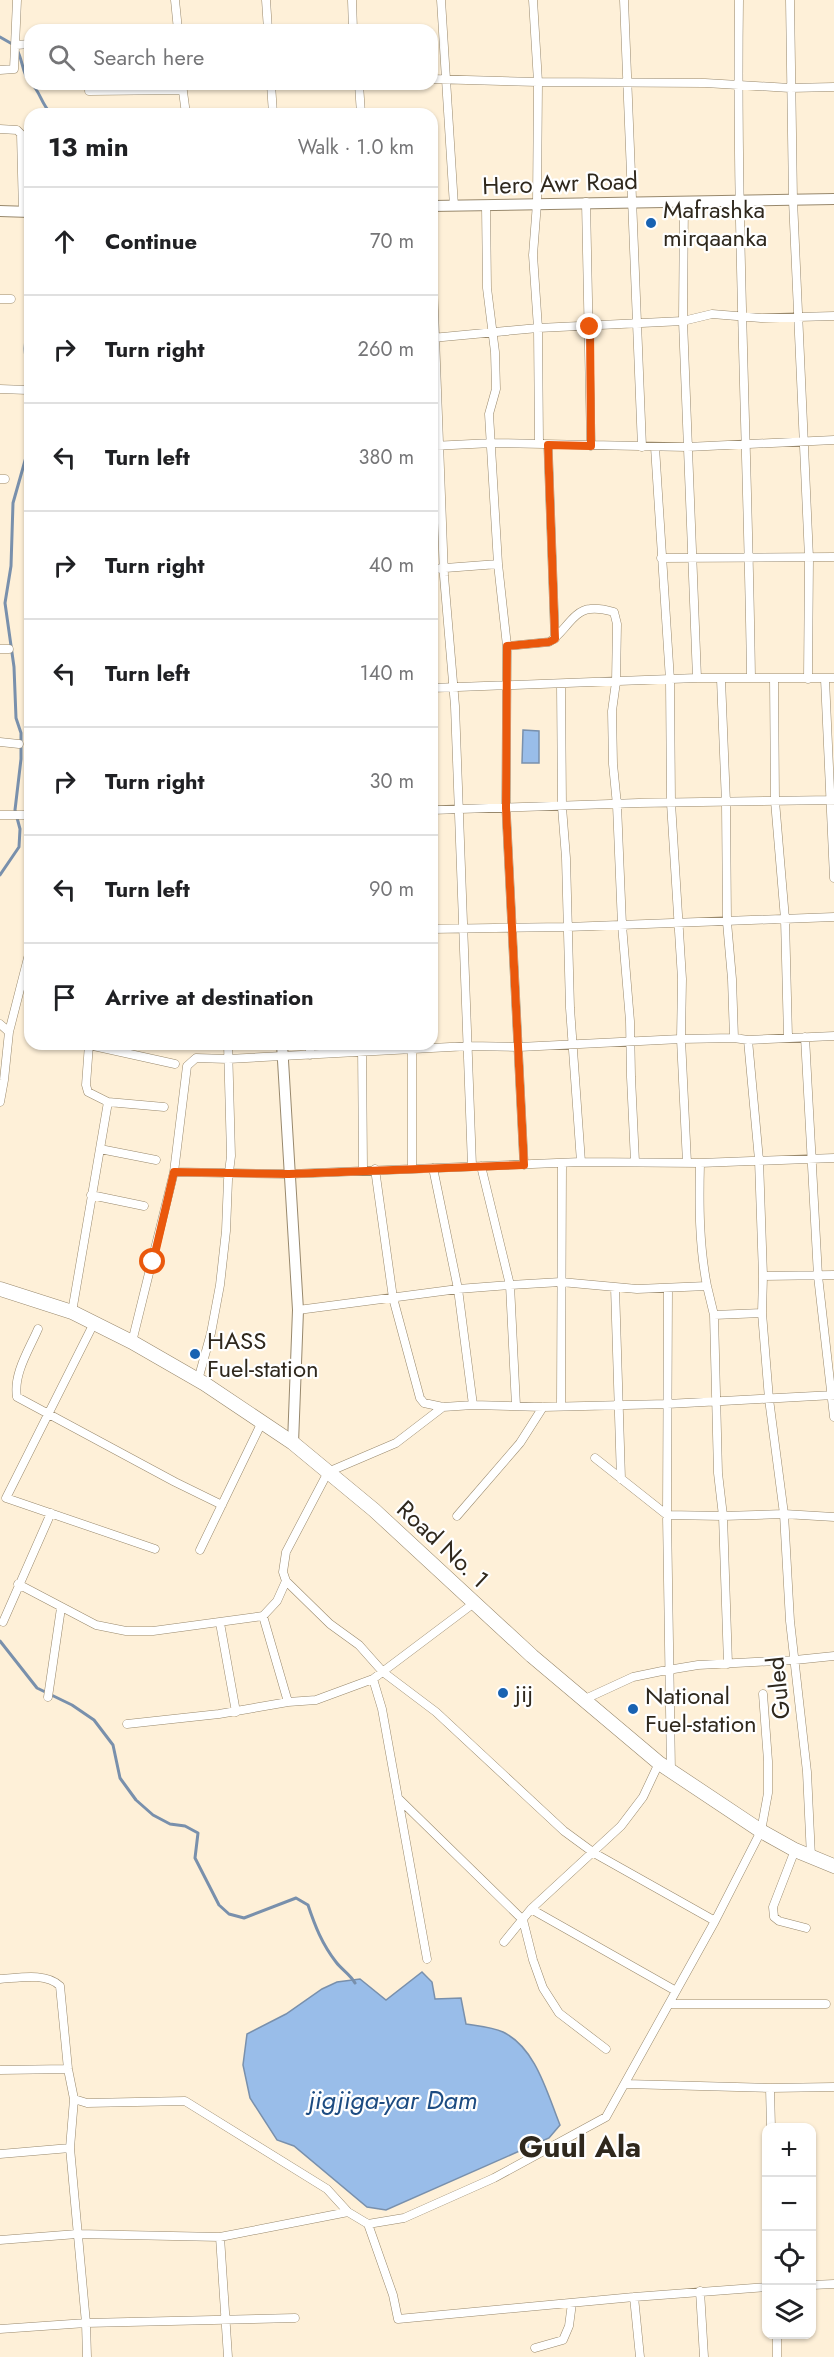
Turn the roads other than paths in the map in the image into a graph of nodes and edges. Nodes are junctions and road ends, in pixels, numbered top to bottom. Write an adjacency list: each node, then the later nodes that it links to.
1 (17, 0): 14 (street)
2 (175, 0): 10 (street)
3 (266, 0): 11 (street)
4 (352, 0): 12 (street)
5 (441, 0): 17 (street)
6 (533, 0): 18 (street)
7 (624, 0): 19 (street)
8 (738, 0): 20 (street)
9 (790, 0): 22 (street)
10 (177, 24)
11 (268, 24)
12 (353, 24)
13 (24, 44): 14 (street)
14 (16, 45): 15 (street)
15 (0, 70)
16 (438, 79): 17 (street)
17 (446, 79): 18 (street); 41 (street)
18 (538, 82): 19 (street); 39 (street)
19 (627, 83): 20 (street); 35 (street)
20 (737, 85): 22 (street); 37 (street)
21 (834, 87): 22 (street)
22 (790, 88): 34 (street)
23 (112, 90): 27 (street)
24 (183, 90): 28 (street)
25 (271, 90): 29 (street)
26 (359, 90): 30 (street)
27 (88, 91)
28 (185, 108)
29 (273, 108)
30 (361, 108)
31 (0, 129): 32 (street)
32 (24, 181)
33 (834, 199): 34 (main road, Hero Awr Road)
34 (793, 200): 37 (main road, Hero Awr Road); 49 (street)
35 (633, 201): 36 (main road, Hero Awr Road); 38 (main road, Hero Awr Road); 51 (street)
36 (684, 201): 37 (main road, Hero Awr Road); 50 (street)
37 (739, 201): 47 (street)
38 (586, 202): 39 (main road, Hero Awr Road); 52 (street)
39 (537, 204): 42 (main road, Hero Awr Road); 53 (street)
40 (438, 206): 41 (main road, Hero Awr Road)
41 (454, 206): 42 (main road, Hero Awr Road)
42 (486, 206): 54 (street)
43 (0, 211): 44 (main road)
44 (24, 212)
45 (0, 299): 46 (street)
46 (11, 299)
47 (744, 316): 49 (street); 50 (street); 62 (street)
48 (834, 316): 49 (street)
49 (798, 318): 59 (street)
50 (683, 321): 51 (street); 67 (street)
51 (636, 324): 52 (street); 65 (street)
52 (590, 327): 53 (street); 64 (street)
53 (538, 328): 54 (street); 61 (street)
54 (492, 333): 55 (street); 60 (street)
55 (438, 338)
56 (0, 389): 57 (street)
57 (24, 390)
58 (834, 440): 59 (street)
59 (804, 441): 62 (street); 73 (street)
60 (492, 443): 61 (street); 63 (street); 74 (street)
61 (544, 444): 64 (street); 77 (street)
62 (746, 445): 67 (street); 72 (street)
63 (438, 446)
64 (591, 446): 65 (street)
65 (642, 447): 66 (street)
66 (655, 447): 67 (street); 70 (street)
67 (687, 447): 71 (street)
68 (438, 487): 76 (street)
69 (834, 557): 73 (street)
70 (661, 558): 71 (street); 86 (street)
71 (692, 558): 72 (street); 79 (street)
72 (750, 558): 73 (street); 80 (street)
73 (808, 558): 84 (street)
74 (498, 564): 76 (street); 78 (street)
75 (438, 568): 76 (street)
76 (444, 568): 91 (street)
77 (555, 639): 78 (street); 87 (street)
78 (507, 646): 88 (street)
79 (697, 678): 83 (street); 86 (street)
80 (751, 678): 81 (street); 83 (street)
81 (774, 678): 84 (street); 95 (street)
82 (834, 678): 85 (street)
83 (721, 679): 97 (street)
84 (808, 679): 85 (street)
85 (825, 679): 94 (street)
86 (670, 680): 87 (street); 96 (street)
87 (616, 682): 89 (street); 98 (street)
88 (507, 684): 89 (street); 91 (street); 100 (street)
89 (561, 684): 99 (street)
90 (438, 688): 91 (street)
91 (454, 688): 102 (street)
92 (0, 742): 93 (street)
93 (19, 744)
94 (833, 800): 95 (street); 105 (street)
95 (775, 801): 97 (street); 107 (street)
96 (671, 803): 97 (street); 98 (street); 108 (street)
97 (726, 803): 109 (street)
98 (617, 805): 99 (street); 110 (street)
99 (562, 807): 100 (street); 112 (street)
100 (506, 808): 102 (street); 111 (street)
101 (438, 810): 102 (street)
102 (459, 810): 113 (street)
103 (0, 815): 104 (street)
104 (24, 815)
105 (834, 878)
106 (834, 917): 107 (street)
107 (785, 919): 109 (street); 119 (street)
108 (678, 922): 109 (street); 110 (street); 122 (street)
109 (727, 922): 121 (street)
110 (622, 925): 112 (street); 124 (street)
111 (512, 927): 112 (street); 113 (street); 128 (street)
112 (567, 927): 125 (street)
113 (462, 928): 114 (street); 127 (street)
114 (438, 929)
115 (24, 973): 117 (street)
116 (0, 1024): 117 (street)
117 (9, 1032): 141 (street)
118 (834, 1036): 120 (street)
119 (788, 1037): 120 (street); 123 (street)
120 (805, 1037): 148 (street)
121 (734, 1038): 122 (street); 123 (street)
122 (681, 1039): 124 (street); 151 (street)
123 (748, 1040): 147 (street, Guled)
124 (630, 1042): 125 (street); 150 (street)
125 (574, 1045): 128 (street); 149 (street)
126 (438, 1046): 127 (street)
127 (469, 1046): 128 (street); 155 (street)
128 (519, 1047): 154 (street)
129 (89, 1050): 142 (street)
130 (112, 1050): 140 (street)
131 (228, 1050): 139 (street)
132 (282, 1050): 138 (main road)
133 (310, 1050): 137 (street)
134 (345, 1050): 137 (street)
135 (362, 1050): 160 (street)
136 (412, 1050): 159 (street)
137 (310, 1054): 138 (street)
138 (283, 1056): 139 (street); 163 (main road)
139 (228, 1059): 161 (street); 162 (street)
140 (175, 1064)
141 (0, 1102)
142 (108, 1102): 143 (street); 144 (street)
143 (164, 1107)
144 (100, 1149): 146 (street); 164 (street)
145 (834, 1158): 148 (street)
146 (156, 1160)
147 (759, 1160): 148 (street); 152 (street); 167 (street, Guled)
148 (813, 1160): 168 (street)
149 (581, 1162): 150 (street); 153 (street)
150 (635, 1162): 151 (street)
151 (687, 1163): 152 (street)
152 (700, 1163): 171 (street)
153 (562, 1164): 154 (street); 169 (street)
154 (524, 1165): 156 (street)
155 (472, 1166): 156 (street); 157 (street)
156 (481, 1166): 170 (street)
157 (433, 1168): 159 (street); 173 (street)
158 (375, 1169): 159 (street); 160 (street); 176 (street)
159 (412, 1169)
160 (363, 1170): 163 (street)
161 (174, 1172): 162 (street); 183 (street)
162 (229, 1173): 163 (street); 184 (street)
163 (289, 1174): 177 (main road)
164 (91, 1195): 165 (street); 178 (street)
165 (144, 1206)
166 (834, 1275): 168 (street)
167 (763, 1276): 168 (street); 179 (street, Guled)
168 (818, 1276): 185 (street)
169 (561, 1282): 170 (street); 172 (street); 192 (street)
170 (510, 1285): 173 (street); 191 (street)
171 (707, 1286): 174 (street); 180 (street)
172 (615, 1287): 174 (street); 189 (street)
173 (458, 1288): 176 (street); 190 (street)
174 (668, 1288): 188 (street)
175 (0, 1289): 178 (highway, Road No. 1)
176 (393, 1298): 177 (street); 193 (street)
177 (298, 1310): 198 (main road)
178 (72, 1312): 181 (highway, Road No. 1)
179 (762, 1313): 180 (street); 186 (street, Guled)
180 (714, 1315): 187 (street)
181 (94, 1323): 183 (highway, Road No. 1); 195 (street)
182 (38, 1329): 195 (street)
183 (132, 1342): 184 (highway, Road No. 1)
184 (198, 1380): 197 (highway, Road No. 1)
185 (833, 1395): 186 (street); 196 (street)
186 (769, 1399): 187 (street); 204 (street, Guled)
187 (717, 1401): 188 (street); 207 (street)
188 (667, 1404): 189 (street); 205 (street)
189 (618, 1405): 192 (street); 201 (street)
190 (473, 1406): 191 (street); 193 (street)
191 (516, 1406): 194 (street)
192 (561, 1406): 194 (street)
193 (443, 1407): 200 (street)
194 (543, 1407): 206 (street)
195 (48, 1413): 202 (street); 203 (street)
196 (834, 1417)
197 (262, 1422): 198 (highway, Road No. 1); 202 (street)
198 (293, 1443): 200 (highway, Road No. 1)
199 (595, 1458): 201 (street)
200 (328, 1472): 211 (street); 213 (highway, Road No. 1)
201 (621, 1479): 205 (street)
202 (222, 1505): 210 (street)
203 (51, 1513): 209 (street); 212 (street)
204 (784, 1514): 207 (street); 208 (street); 219 (street, Guled)
205 (666, 1515): 207 (street); 221 (street)
206 (457, 1516)
207 (723, 1516): 220 (street)
208 (834, 1517)
209 (155, 1549)
210 (200, 1550)
211 (286, 1581): 215 (street); 222 (street)
212 (18, 1584): 214 (street); 216 (street)
213 (474, 1603): 222 (street); 226 (highway, Road No. 1)
214 (61, 1608): 217 (street); 225 (street)
215 (264, 1616): 217 (street); 227 (street)
216 (3, 1622)
217 (220, 1623): 228 (street)
218 (834, 1656): 219 (street)
219 (795, 1660): 220 (street); 236 (street, Guled)
220 (728, 1664): 221 (street)
221 (670, 1670): 226 (street); 231 (street)
222 (383, 1672): 223 (street); 235 (street)
223 (373, 1679): 227 (street); 232 (street)
224 (763, 1694): 233 (street)
225 (48, 1696)
226 (583, 1700): 230 (highway, Road No. 1)
227 (288, 1702): 228 (street)
228 (236, 1712): 229 (street)
229 (127, 1724)
230 (658, 1762): 231 (highway, Road No. 1); 235 (street)
231 (671, 1772): 233 (highway, Road No. 1)
232 (398, 1798): 239 (street); 243 (street)
233 (761, 1831): 234 (highway, Road No. 1); 240 (street)
234 (795, 1850): 236 (highway, Road No. 1); 241 (street)
235 (594, 1853): 238 (street); 240 (street)
236 (811, 1857): 237 (highway, Road No. 1)
237 (834, 1866)
238 (531, 1909): 239 (street); 245 (street)
239 (523, 1920): 242 (street); 248 (street)
240 (715, 1921): 245 (street)
241 (806, 1928)
242 (504, 1941)
243 (427, 1959)
244 (0, 1979): 249 (street)
245 (676, 1991): 246 (street)
246 (670, 2004): 247 (street); 251 (street)
247 (826, 2004)
248 (606, 2049)
249 (68, 2069): 250 (street); 254 (street)
250 (0, 2070)
251 (626, 2084): 253 (street); 259 (street)
252 (834, 2087): 253 (street)
253 (770, 2088): 255 (street)
254 (74, 2098): 256 (street); 258 (street)
255 (771, 2123)
256 (70, 2148): 257 (street); 260 (street)
257 (0, 2154)
258 (348, 2212): 259 (street); 261 (street)
259 (368, 2224): 268 (street)
260 (77, 2234): 261 (street); 262 (street); 271 (street)
261 (220, 2237): 270 (street)
262 (0, 2240)
263 (834, 2284): 264 (street)
264 (816, 2285)
265 (762, 2287): 266 (street)
266 (700, 2291): 267 (street); 278 (street)
267 (634, 2296): 268 (street); 277 (street)
268 (572, 2303): 274 (street)
269 (295, 2318): 270 (street)
270 (226, 2319): 271 (street); 276 (street)
271 (86, 2323): 272 (street); 275 (street)
272 (0, 2329)
273 (777, 2339): 279 (street)
274 (535, 2348)
275 (87, 2357)
276 (228, 2357)
277 (640, 2357)
278 (704, 2357)
279 (777, 2357)

